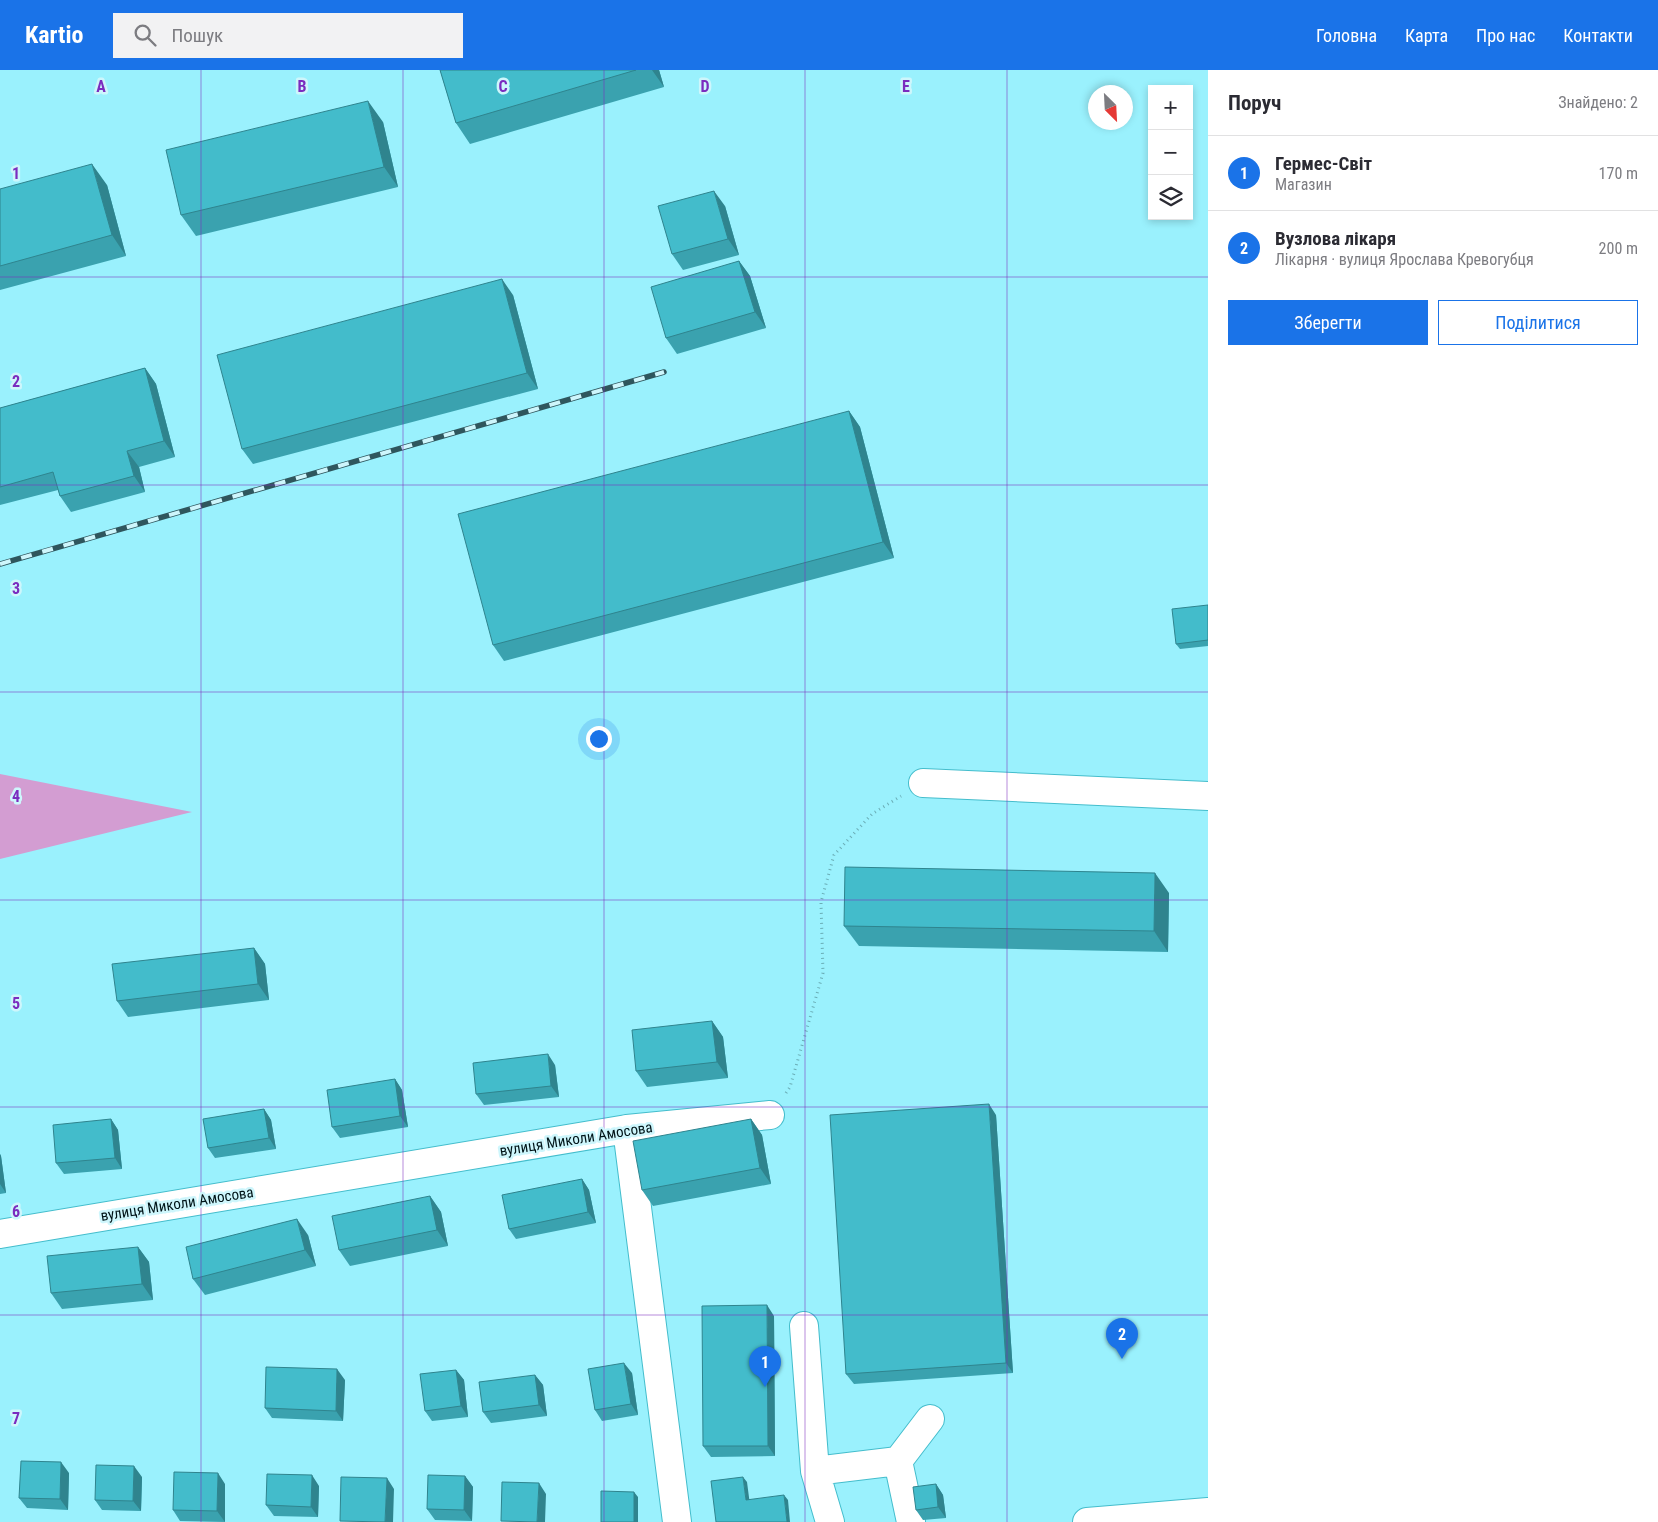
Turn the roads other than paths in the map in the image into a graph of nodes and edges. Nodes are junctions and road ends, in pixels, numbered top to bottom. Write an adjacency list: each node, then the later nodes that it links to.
1 (923, 783): 2 (street)
2 (1208, 796)
3 (770, 1115): 4 (street, вулиця Миколи Амосова)
4 (627, 1130): 5 (street, вулиця Миколи Амосова); 11 (street)
5 (0, 1234)
6 (804, 1326): 9 (street)
7 (930, 1418): 8 (street)
8 (898, 1461): 9 (street); 13 (street)
9 (816, 1471): 12 (street)
10 (1208, 1512): 14 (street)
11 (677, 1522)
12 (830, 1522)
13 (911, 1522)
14 (1087, 1522)

